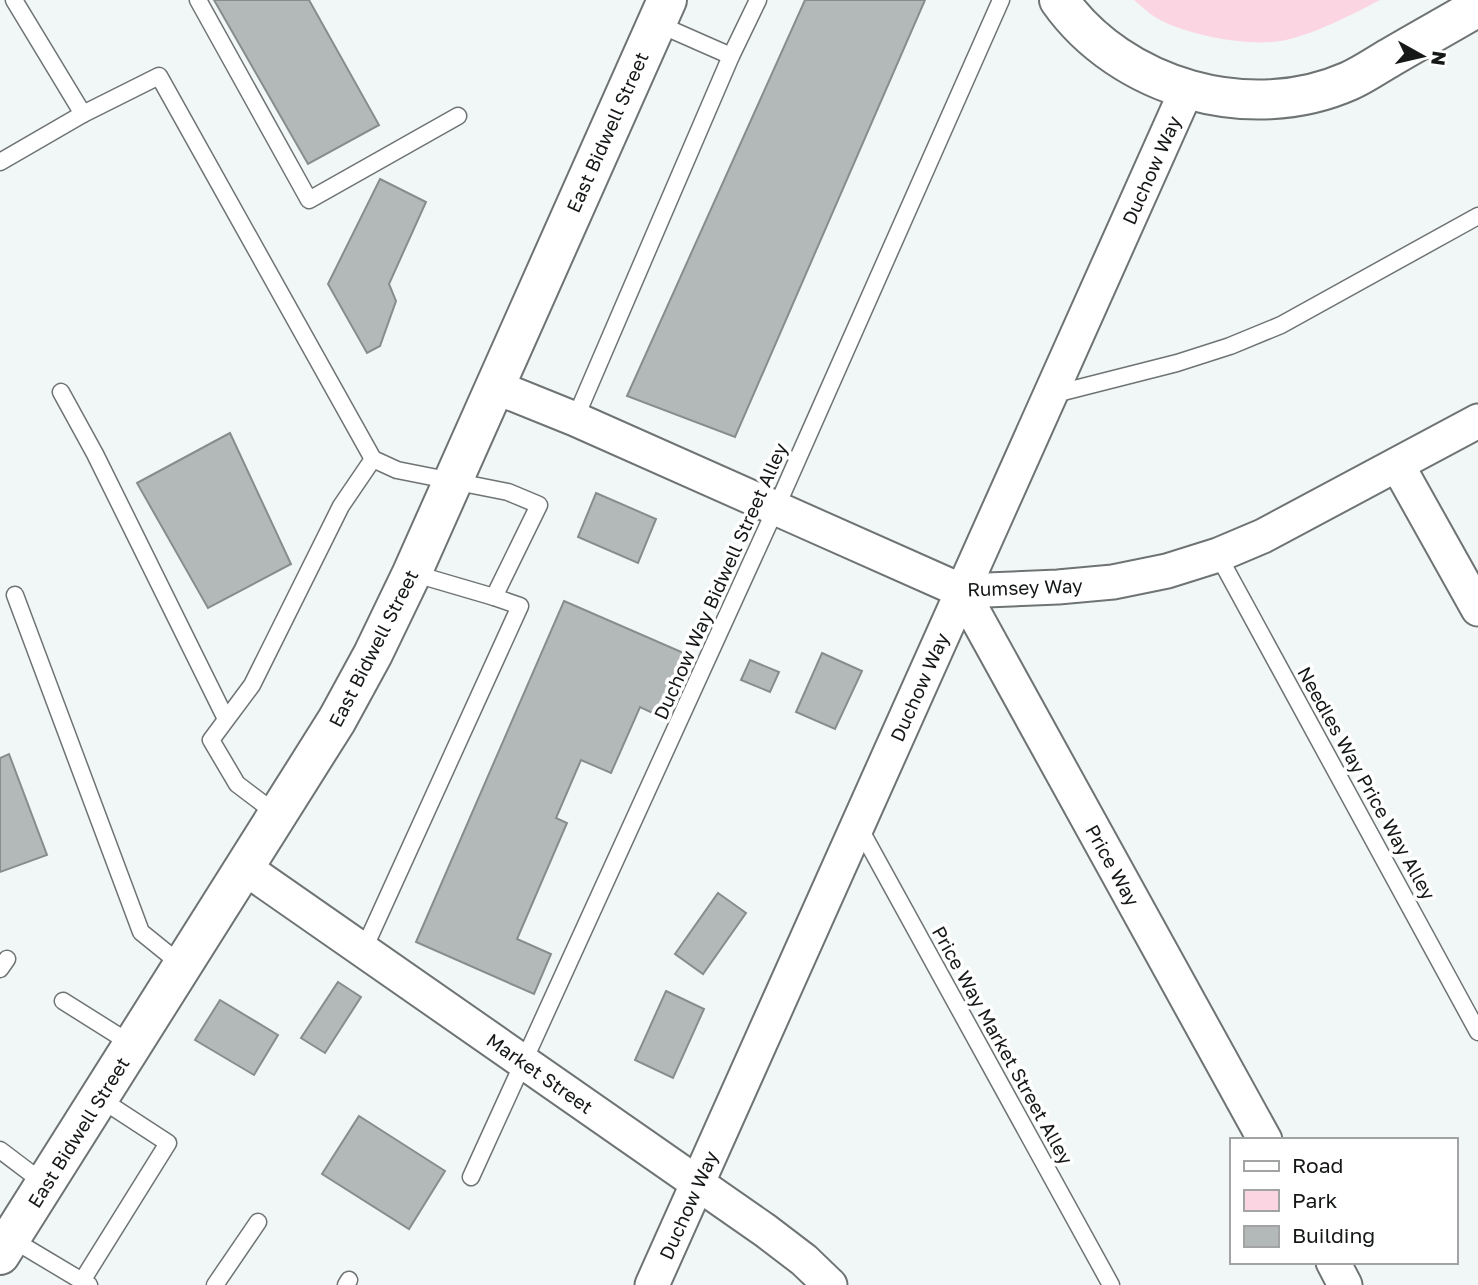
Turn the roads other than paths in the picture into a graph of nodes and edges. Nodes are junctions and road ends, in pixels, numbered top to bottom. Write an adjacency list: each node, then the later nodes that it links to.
1 (6, 0): 7 (lane)
2 (14, 0): 12 (lane)
3 (198, 0): 13 (lane)
4 (758, 0): 10 (lane)
5 (1001, 0): 24 (lane, Duchow Way Bidwell Street Alley)
6 (1059, 0): 11 (main road)
7 (0, 4)
8 (1478, 7): 11 (main road)
9 (661, 12): 10 (lane); 16 (main road, East Bidwell Street)
10 (731, 56): 19 (lane)
11 (1187, 89): 18 (street, Duchow Way)
12 (83, 114): 14 (lane); 21 (lane)
13 (458, 116)
14 (0, 162)
15 (1478, 216): 18 (lane)
16 (494, 386): 19 (street, Rumsey Way); 23 (main road, East Bidwell Street)
17 (61, 392): 31 (lane)
18 (1050, 395): 27 (street, Duchow Way)
19 (575, 419): 24 (street, Rumsey Way)
20 (1478, 421): 22 (street, Rumsey Way)
21 (373, 459): 23 (lane); 31 (lane)
22 (1398, 466): 25 (street, Rumsey Way); 30 (street)
23 (452, 482): 26 (main road, East Bidwell Street); 29 (lane)
24 (776, 508): 27 (street, Rumsey Way); 40 (lane, Duchow Way Bidwell Street Alley)
25 (1218, 555): 27 (street, Rumsey Way); 38 (lane, Needles Way Price Way Alley)
26 (412, 573): 29 (lane); 32 (main road, East Bidwell Street)
27 (962, 591): 33 (street, Duchow Way); 42 (street, Price Way)
28 (15, 595): 36 (lane)
29 (494, 597): 35 (lane)
30 (1478, 609)
31 (226, 719): 32 (lane)
32 (279, 816): 34 (main road, East Bidwell Street)
33 (858, 825): 46 (street, Duchow Way); 54 (lane, Price Way Market Street Alley)
34 (245, 868): 35 (street, Market Street); 36 (main road, East Bidwell Street)
35 (363, 951): 40 (street, Market Street)
36 (183, 966): 39 (main road, East Bidwell Street)
37 (63, 1001): 39 (lane)
38 (1478, 1032)
39 (133, 1045): 41 (main road, East Bidwell Street)
40 (525, 1062): 44 (lane, Duchow Way Bidwell Street Alley); 46 (street, Market Street)
41 (99, 1098): 45 (main road, East Bidwell Street); 50 (lane)
42 (1264, 1138)
43 (0, 1150): 45 (lane)
44 (471, 1177)
45 (45, 1184): 48 (main road, East Bidwell Street)
46 (697, 1184): 52 (street, Duchow Way); 53 (street, Market Street)
47 (258, 1222): 51 (lane)
48 (5, 1246): 50 (lane)
49 (1334, 1264): 55 (street)
50 (85, 1284)
51 (215, 1285)
52 (652, 1285)
53 (830, 1285)
54 (1111, 1285)
55 (1345, 1285)

